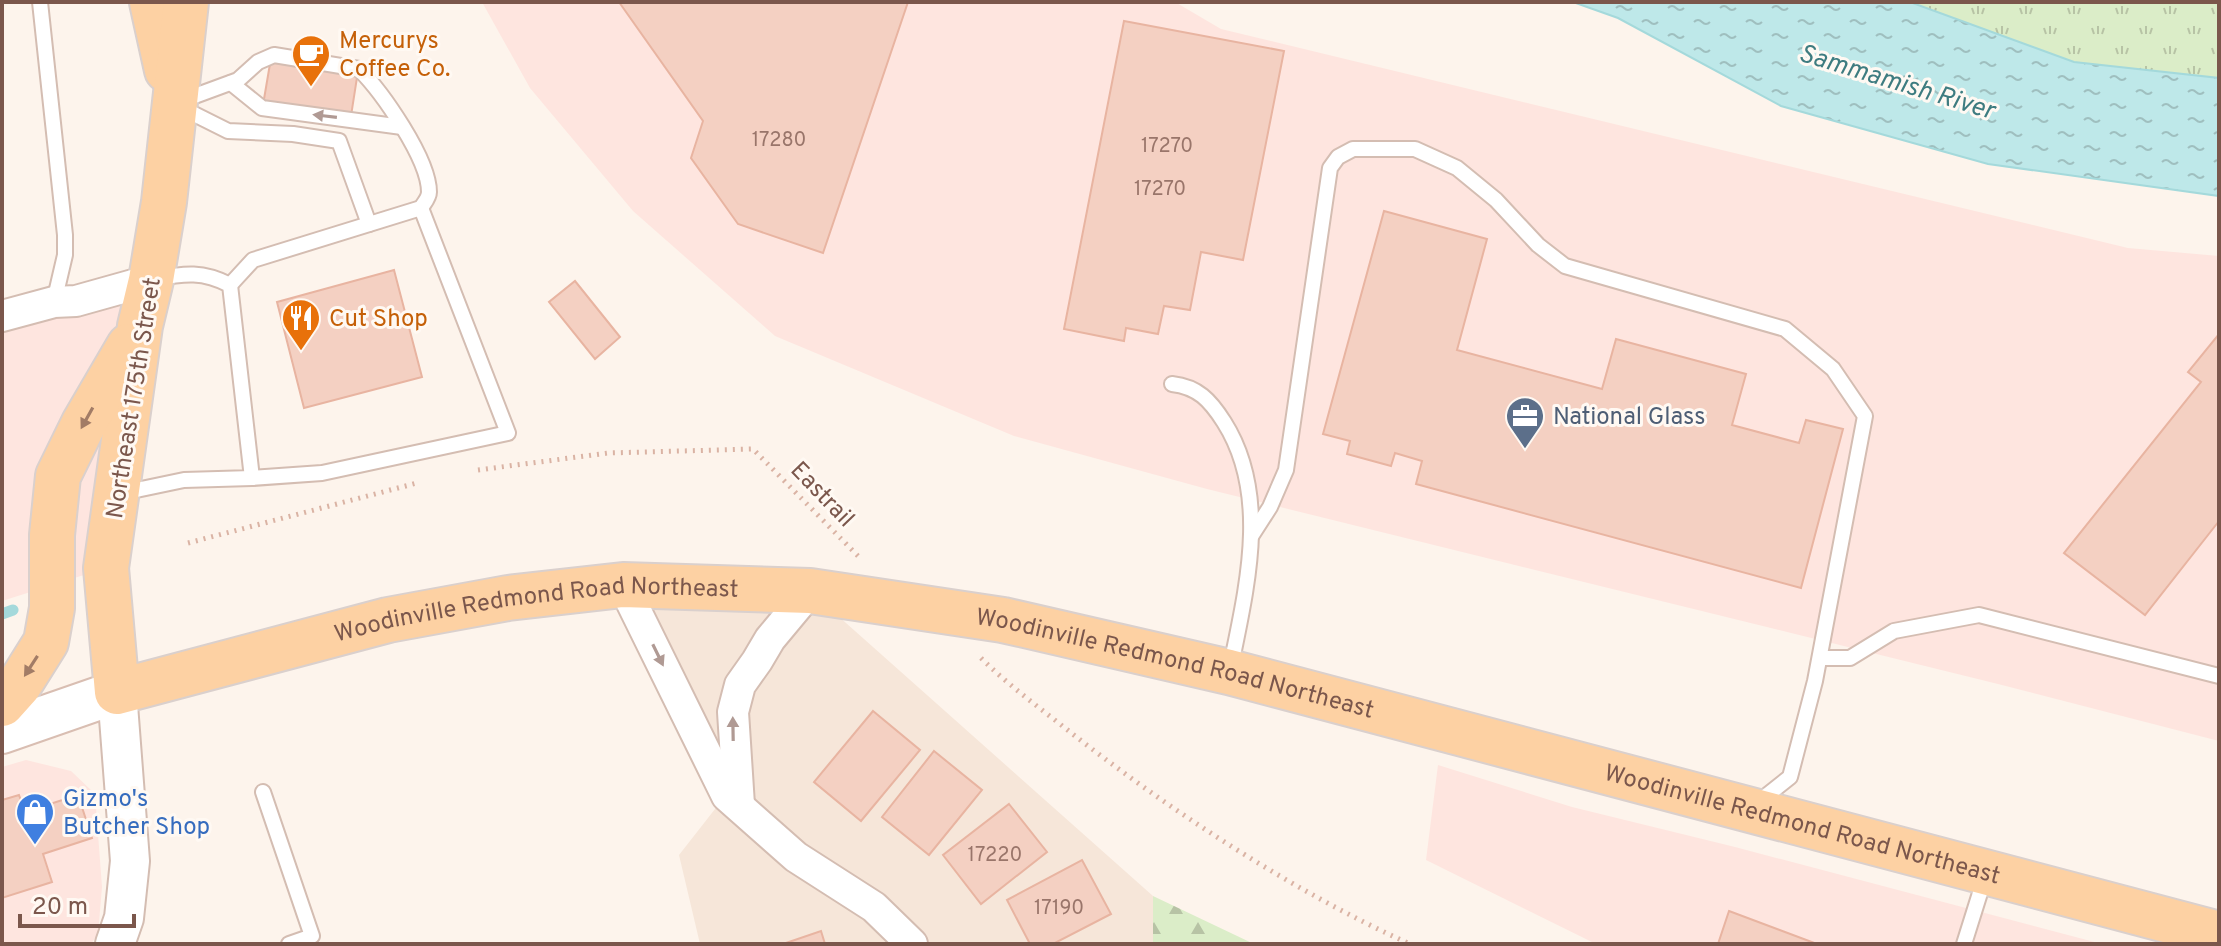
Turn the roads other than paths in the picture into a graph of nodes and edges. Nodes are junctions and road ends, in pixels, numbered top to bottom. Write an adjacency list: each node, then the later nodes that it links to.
1 (40, 2): 11 (lane)
2 (152, 2): 5 (main road, Northeast 175th Street)
3 (186, 2): 5 (main road, Northeast 175th Street)
4 (231, 83): 5 (lane); 6 (lane, one-way to 4); 6 (lane)
5 (174, 104): 8 (lane); 9 (main road, Northeast 175th Street)
6 (402, 127): 7 (lane)
7 (421, 208): 8 (lane); 15 (lane)
8 (369, 224): 10 (lane)
9 (151, 280): 10 (lane); 11 (street); 13 (main road, Northeast 175th Street)
10 (230, 285): 15 (lane)
11 (54, 302): 12 (street)
12 (2, 316)
13 (140, 326): 16 (main road, Northeast 175th Street); 24 (main road, one-way to 24)
14 (1172, 384): 17 (lane)
15 (252, 478): 16 (lane)
16 (118, 494): 23 (main road, Northeast 175th Street)
17 (1252, 535): 20 (lane); 21 (lane)
18 (623, 585): 19 (main road, Woodinville Redmond Road Northeast); 23 (main road, Woodinville Redmond Road Northeast); 27 (street, one-way to 27)
19 (810, 591): 21 (main road, Woodinville Redmond Road Northeast); 27 (street, one-way to 19)
20 (1820, 658): 22 (lane); 28 (lane)
21 (1229, 672): 28 (main road, Woodinville Redmond Road Northeast)
22 (2219, 676)
23 (117, 692): 25 (main road); 31 (street)
24 (2, 704)
25 (2, 732)
26 (263, 792): 32 (lane)
27 (739, 807): 33 (street)
28 (1749, 810): 29 (main road, Woodinville Redmond Road Northeast)
29 (1987, 873): 30 (main road, Woodinville Redmond Road Northeast); 34 (lane)
30 (2207, 936)
31 (115, 944)
32 (289, 944)
33 (912, 944)
34 (1964, 944)

